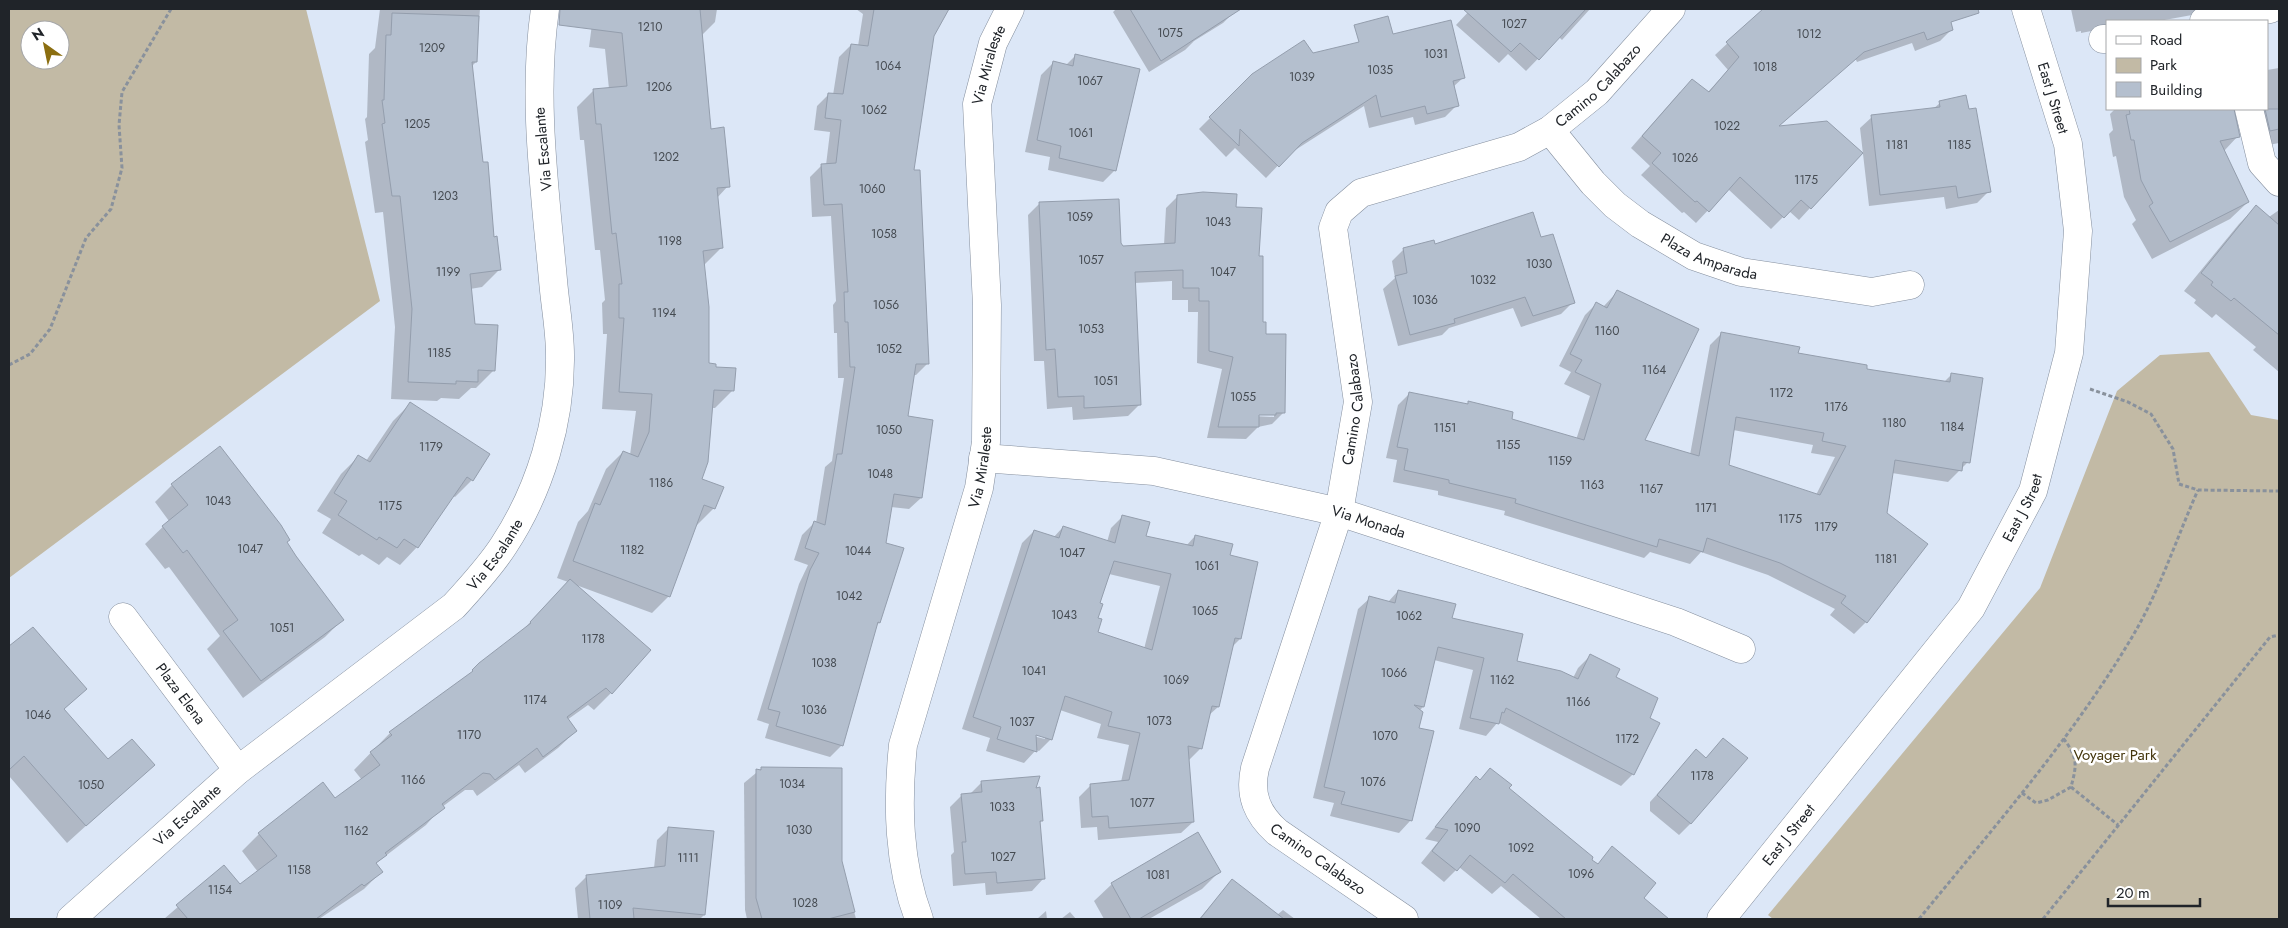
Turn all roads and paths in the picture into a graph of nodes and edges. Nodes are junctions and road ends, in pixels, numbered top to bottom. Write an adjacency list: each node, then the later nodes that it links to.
1 (171, 9): 12 (path)
2 (545, 9): 22 (street, Via Escalante)
3 (1010, 9): 14 (street, Via Miraleste)
4 (1671, 9): 9 (street, Camino Calabazo)
5 (2026, 9): 29 (street, East J Street)
6 (2270, 9): 7 (street)
7 (2220, 20)
8 (2249, 110): 10 (street)
9 (1550, 130): 11 (street, Plaza Amparada); 17 (street, Camino Calabazo)
10 (2279, 182)
11 (1910, 285)
12 (9, 365)
13 (2089, 389): 15 (path)
14 (983, 458): 17 (street, Via Monada); 27 (street, Via Miraleste)
15 (2198, 490): 16 (path); 21 (path)
16 (2279, 491)
17 (1339, 512): 20 (street, Via Monada); 28 (street, Camino Calabazo)
18 (123, 617): 22 (street, Plaza Elena)
19 (2279, 635): 25 (path)
20 (1741, 649)
21 (2063, 738): 23 (path); 24 (path)
22 (238, 770): 26 (street, Via Escalante)
23 (2071, 787): 24 (path); 25 (path)
24 (2022, 793): 30 (path)
25 (2118, 825): 31 (path)
26 (71, 919)
27 (919, 919)
28 (1404, 919)
29 (1720, 919)
30 (1919, 919)
31 (2043, 919)

